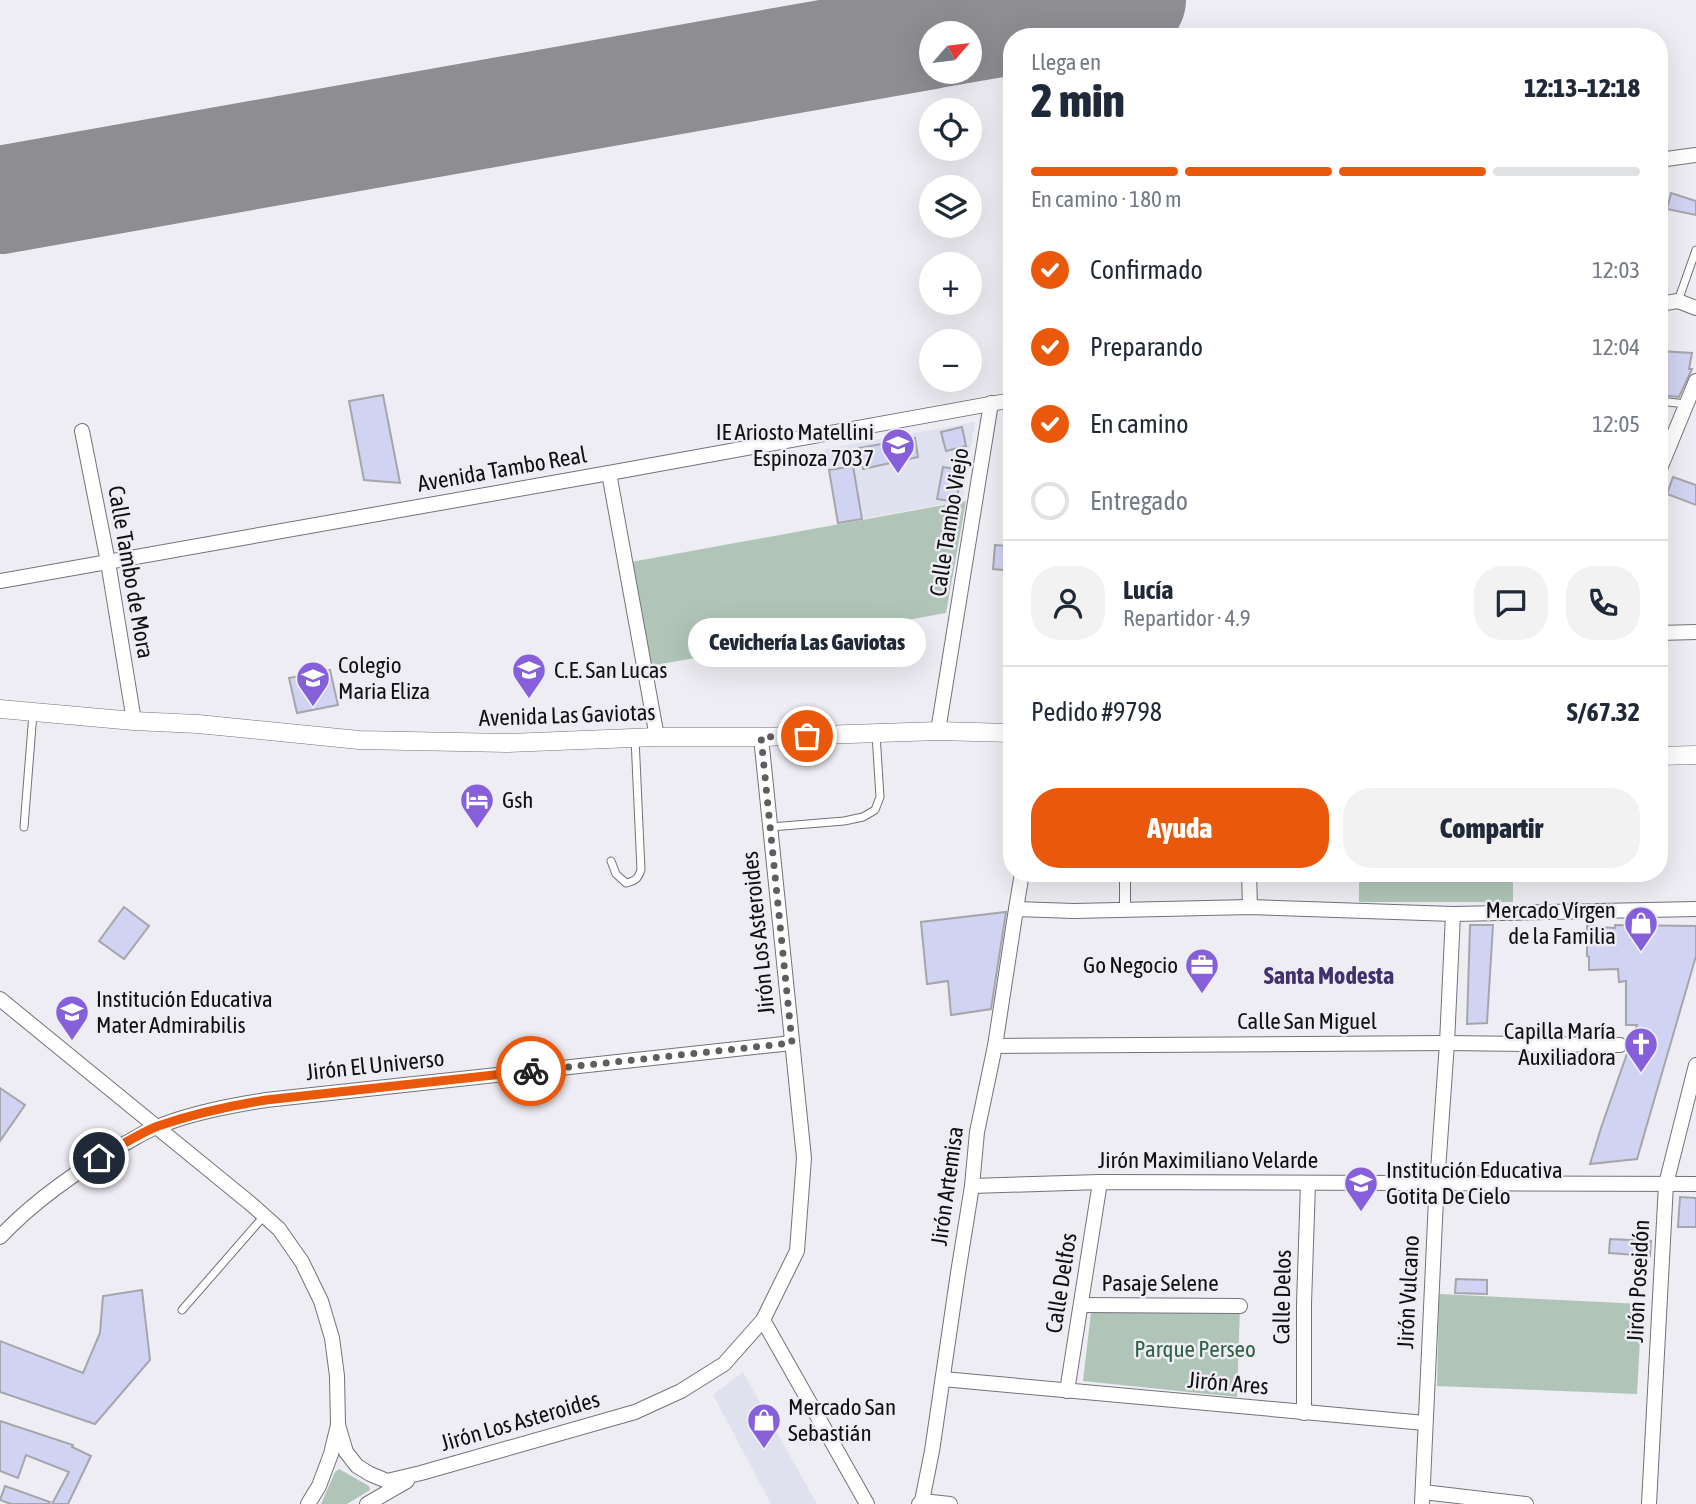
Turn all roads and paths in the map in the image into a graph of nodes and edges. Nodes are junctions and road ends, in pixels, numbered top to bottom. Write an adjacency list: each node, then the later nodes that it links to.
1 (1696, 155): 2 (street)
2 (1668, 159)
3 (1696, 250): 4 (lane)
4 (1678, 301): 5 (street); 6 (street)
5 (1668, 303)
6 (1696, 308)
7 (1696, 381): 11 (street)
8 (1003, 401): 10 (street, Avenida Tambo Real)
9 (1668, 402): 11 (lane)
10 (991, 403): 14 (street, Avenida Tambo Real); 22 (street, Calle Tambo Viejo)
11 (1686, 404): 13 (street)
12 (82, 431): 15 (street, Calle Tambo de Mora)
13 (1668, 449)
14 (609, 473): 15 (street, Avenida Tambo Real); 25 (street)
15 (108, 562): 16 (street, Avenida Tambo Real); 21 (street, Calle Tambo de Mora)
16 (0, 581)
17 (1696, 632): 18 (street)
18 (1668, 633)
19 (0, 709): 20 (street, Avenida Las Gaviotas)
20 (33, 713): 21 (street, Avenida Las Gaviotas); 31 (lane)
21 (134, 721): 27 (street, Avenida Las Gaviotas)
22 (938, 731): 23 (street, Avenida Las Gaviotas); 24 (street, Avenida Las Gaviotas)
23 (1003, 733)
24 (876, 734): 26 (street, Avenida Las Gaviotas); 30 (lane)
25 (657, 737): 26 (street, Avenida Las Gaviotas); 27 (street, Avenida Las Gaviotas)
26 (761, 737): 30 (street, Jirón Los Asteroides)
27 (635, 738): 32 (lane)
28 (1696, 755): 29 (street)
29 (1668, 756)
30 (771, 827): 42 (street, Jirón Los Asteroides)
31 (24, 828)
32 (611, 861)
33 (1020, 882): 37 (street, Jirón Artemisa)
34 (1125, 882): 39 (street)
35 (1249, 882): 36 (street)
36 (1250, 907): 39 (street); 40 (street)
37 (1016, 909): 39 (street); 45 (street, Jirón Artemisa)
38 (1696, 909): 40 (street)
39 (1125, 910)
40 (1453, 914): 43 (street, Jirón Vulcano)
41 (0, 999): 47 (street)
42 (792, 1043): 47 (street, Jirón El Universo); 59 (street, Jirón Los Asteroides)
43 (1447, 1043): 44 (street, Calle San Miguel); 45 (street, Calle San Miguel); 50 (street, Jirón Vulcano)
44 (1620, 1045)
45 (995, 1046): 53 (street, Jirón Artemisa)
46 (1696, 1065): 51 (street, Jirón Poseidón)
47 (155, 1127): 54 (street); 55 (street, Jirón El Universo)
48 (1100, 1182): 49 (street, Jirón Maximiliano Velarde); 53 (street, Jirón Maximiliano Velarde); 56 (street, Calle Delfos)
49 (1308, 1183): 50 (street, Jirón Maximiliano Velarde); 62 (street, Calle Delos)
50 (1436, 1183): 51 (street, Jirón Maximiliano Velarde); 63 (street, Jirón Vulcano)
51 (1667, 1184): 52 (street, Jirón Maximiliano Velarde); 73 (street, Jirón Poseidón)
52 (1696, 1184)
53 (972, 1186): 60 (street, Jirón Artemisa)
54 (264, 1216): 58 (lane); 64 (street)
55 (0, 1237)
56 (1080, 1305): 57 (street, Pasaje Selene); 61 (street, Calle Delfos)
57 (1240, 1306)
58 (182, 1310)
59 (763, 1321): 65 (street, Jirón Los Asteroides); 70 (street)
60 (943, 1379): 61 (street, Jirón Ares); 67 (street, Jirón Artemisa)
61 (1067, 1391): 62 (street, Jirón Ares)
62 (1304, 1413): 63 (street, Jirón Ares)
63 (1424, 1423): 66 (street, Jirón Vulcano)
64 (338, 1425): 65 (street); 68 (street)
65 (421, 1474): 69 (street)
66 (1422, 1498): 72 (street)
67 (921, 1503): 71 (street)
68 (308, 1504)
69 (367, 1504)
70 (867, 1504)
71 (950, 1504)
72 (1526, 1504)
73 (1649, 1504)

